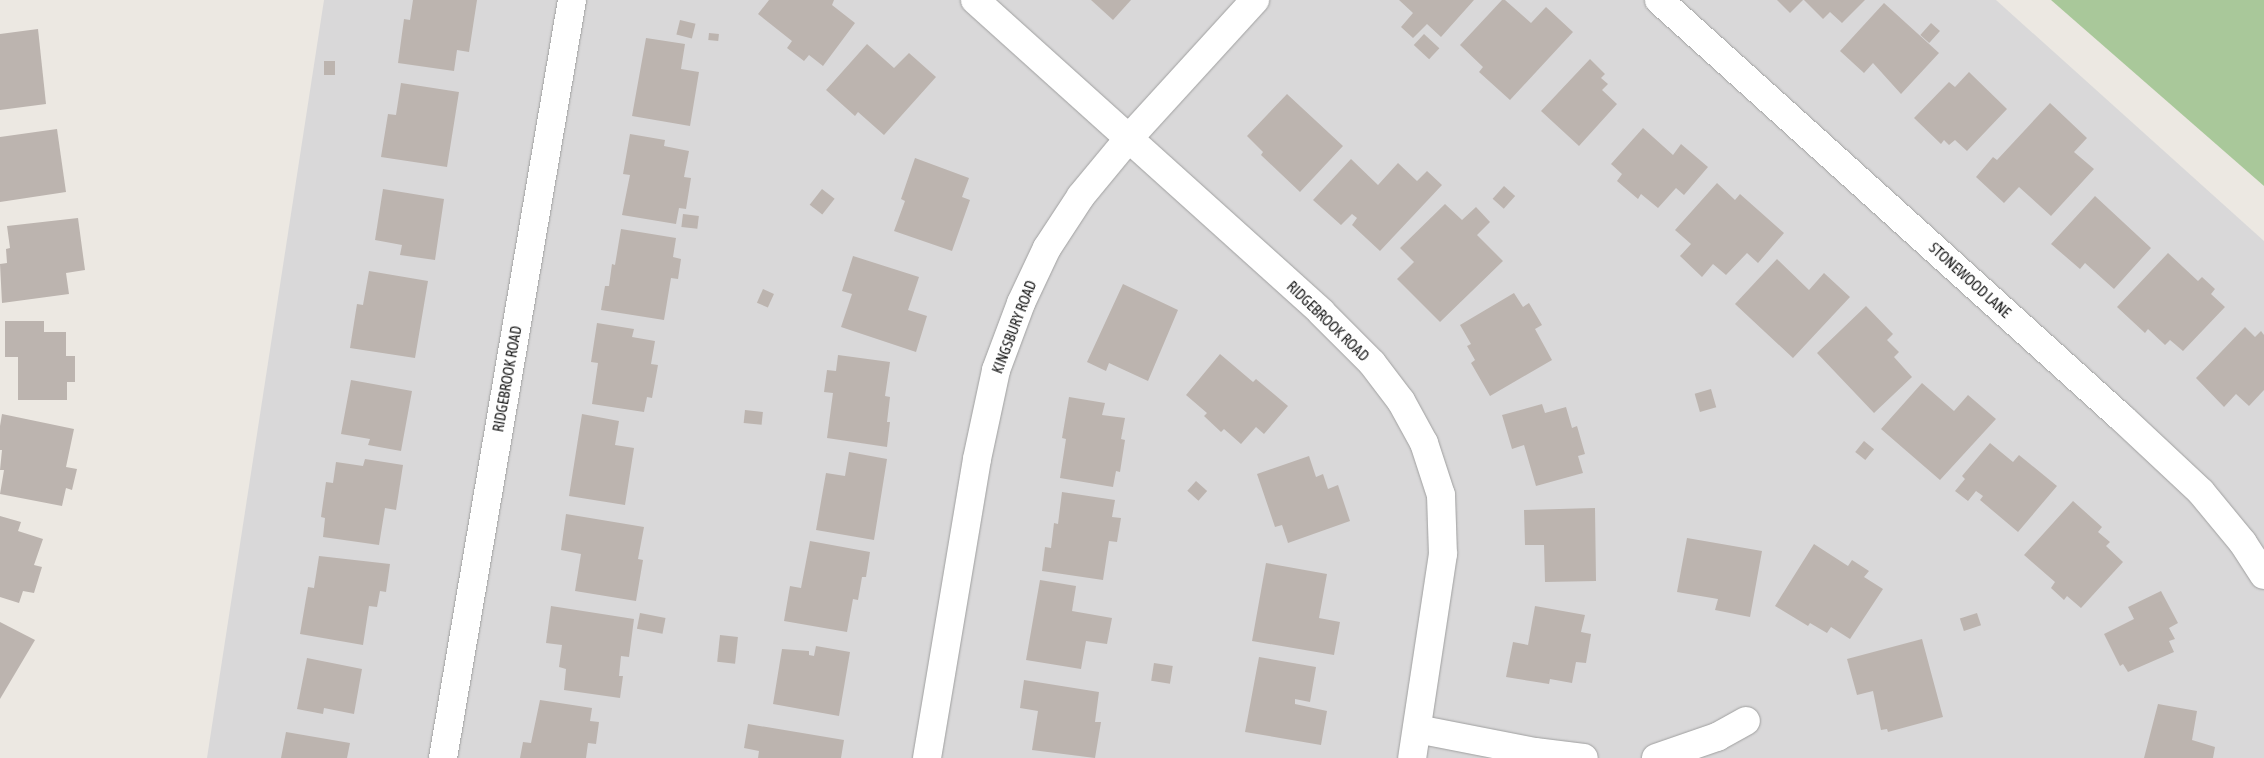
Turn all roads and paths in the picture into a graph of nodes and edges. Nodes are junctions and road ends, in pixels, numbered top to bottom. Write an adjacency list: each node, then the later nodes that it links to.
1 (572, 0): 9 (street, RIDGEBROOK ROAD)
2 (976, 0): 5 (street, RIDGEBROOK ROAD)
3 (1255, 0): 5 (street, KINGSBURY ROAD)
4 (1659, 0): 6 (street, STONEWOOD LANE)
5 (1129, 138): 8 (street, RIDGEBROOK ROAD); 10 (street, KINGSBURY ROAD)
6 (2264, 575)
7 (1746, 721): 13 (street)
8 (1417, 729): 11 (street, RIDGEBROOK ROAD); 12 (street)
9 (443, 758)
10 (927, 758)
11 (1412, 758)
12 (1584, 758)
13 (1656, 758)

